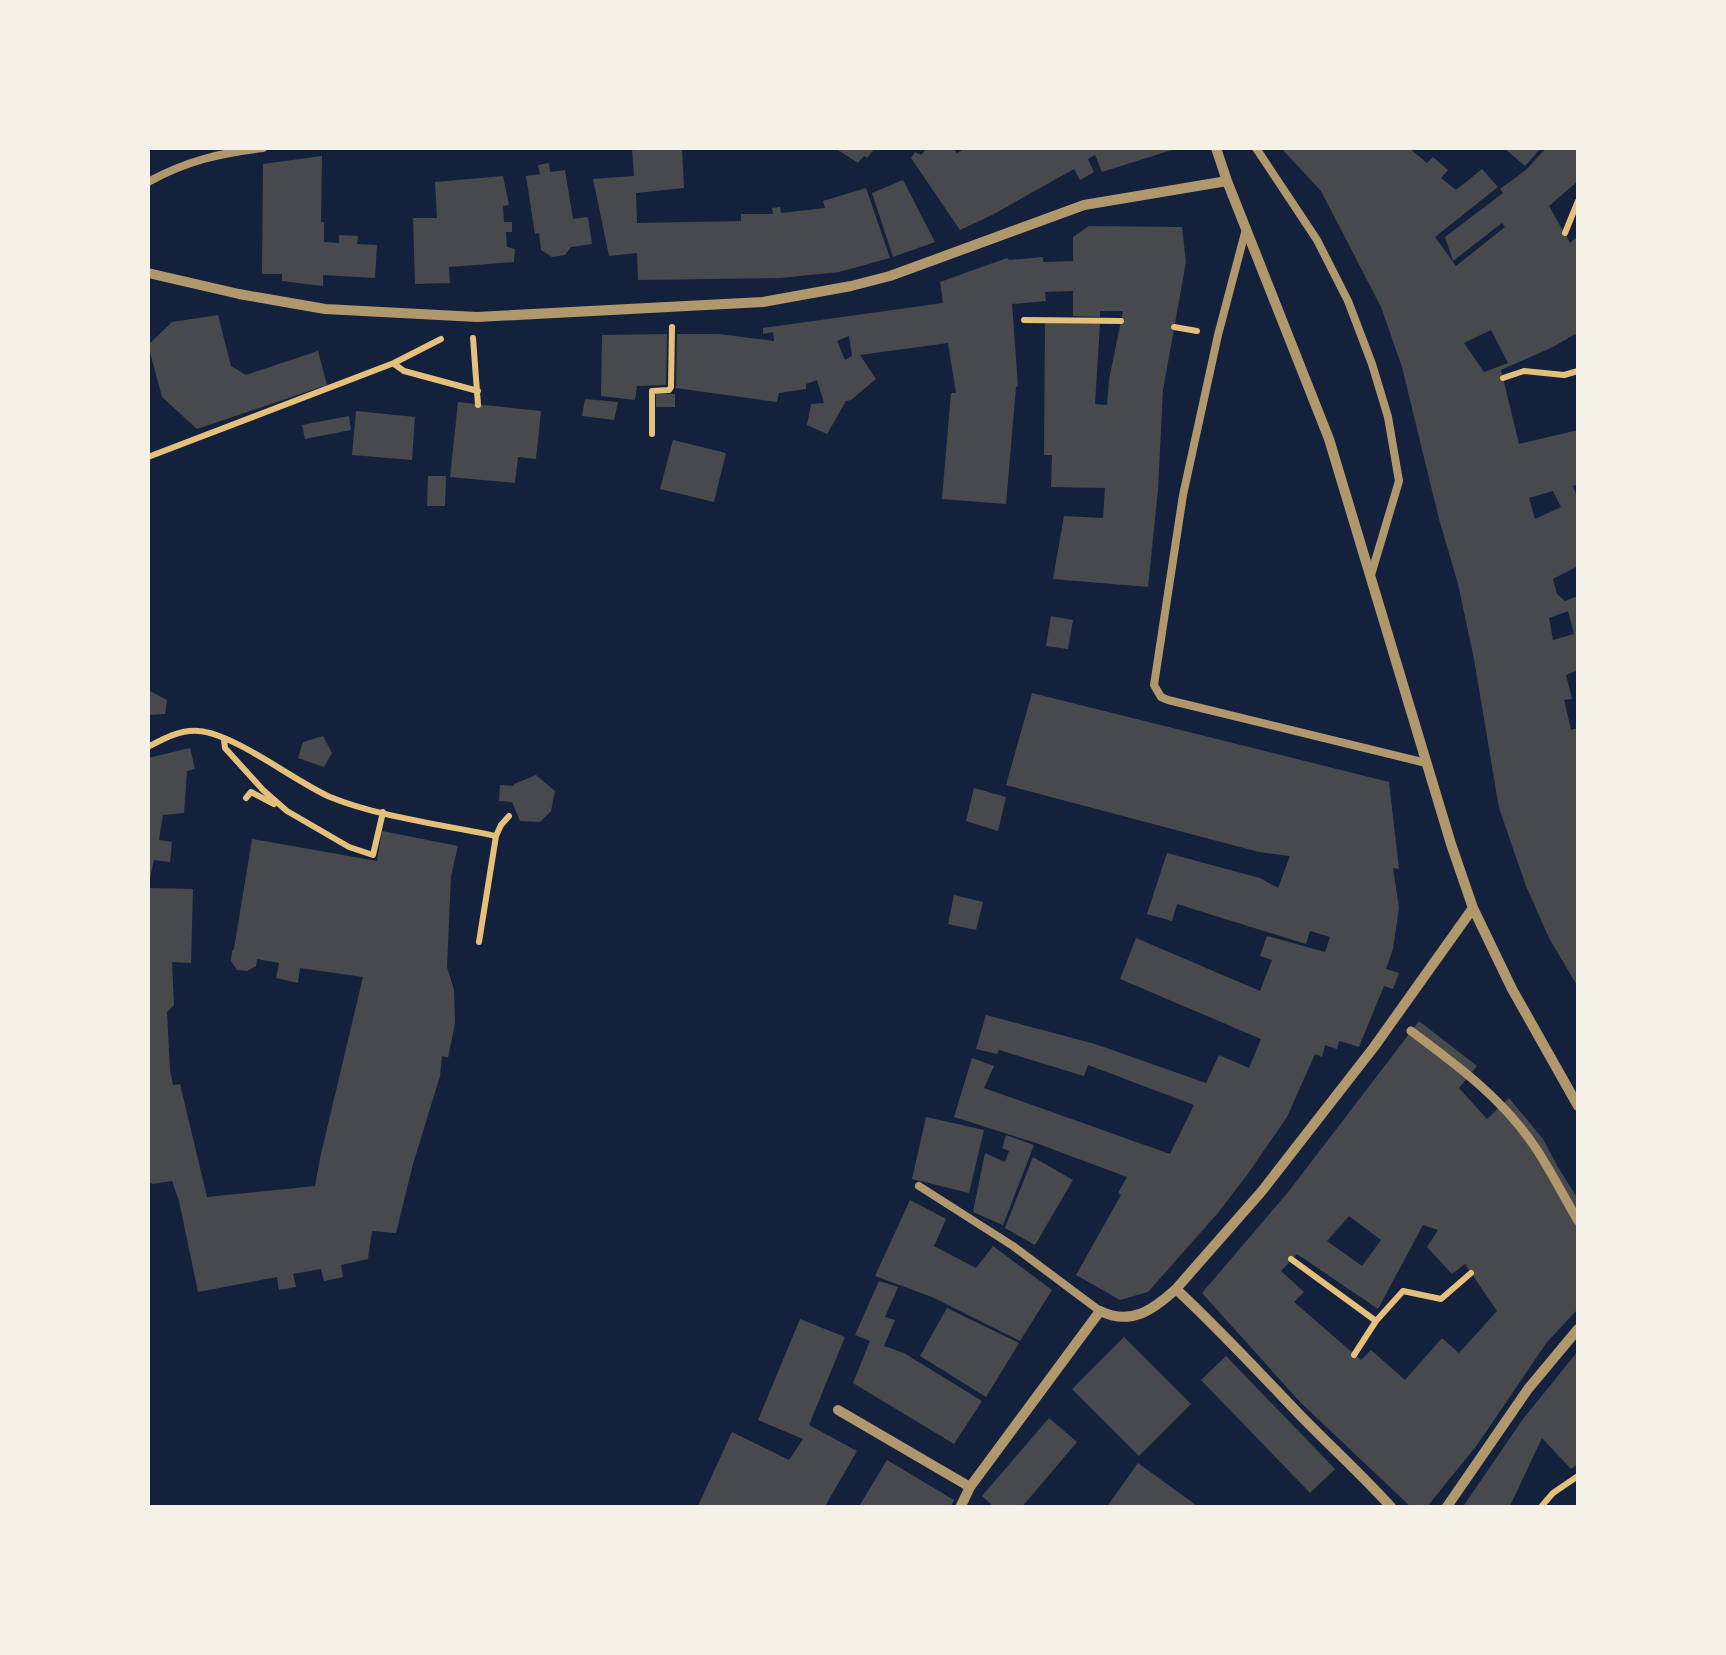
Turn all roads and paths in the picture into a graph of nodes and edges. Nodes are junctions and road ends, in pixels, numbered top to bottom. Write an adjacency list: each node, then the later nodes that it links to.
1 (263, 148): 4 (lane)
2 (1216, 148): 5 (street)
3 (1256, 148): 22 (lane)
4 (148, 182)
5 (1227, 182): 7 (street); 9 (street)
6 (1578, 201): 8 (path)
7 (1246, 229): 22 (street); 25 (lane)
8 (1565, 233)
9 (148, 273)
10 (1024, 320): 11 (path)
11 (1120, 321)
12 (672, 334): 20 (path)
13 (442, 338): 15 (path)
14 (473, 340): 18 (path)
15 (394, 364): 18 (path); 21 (path)
16 (1578, 371): 17 (path)
17 (1503, 378)
18 (478, 391): 19 (path)
19 (478, 405)
20 (652, 434)
21 (148, 457)
22 (1372, 575): 25 (street)
23 (224, 739): 24 (path); 27 (path); 28 (path)
24 (148, 746)
25 (1426, 763): 31 (street)
26 (246, 798): 27 (path)
27 (287, 811): 28 (path)
28 (383, 812): 30 (path)
29 (509, 816): 30 (path)
30 (496, 836): 32 (path)
31 (1473, 908): 35 (street); 41 (street)
32 (479, 942)
33 (1411, 1031): 38 (street)
34 (1578, 1080): 35 (street)
35 (1564, 1082): 36 (street)
36 (1578, 1106)
37 (919, 1186): 42 (lane)
38 (1578, 1221)
39 (1291, 1259): 43 (path)
40 (1471, 1272): 43 (path)
41 (1176, 1289): 42 (street); 50 (street)
42 (1100, 1311): 48 (street)
43 (1376, 1322): 45 (path)
44 (1578, 1329): 51 (street)
45 (1354, 1355)
46 (838, 1410): 48 (street)
47 (1578, 1476): 52 (path)
48 (970, 1487): 49 (street)
49 (960, 1508)
50 (1392, 1508)
51 (1446, 1508)
52 (1540, 1508)

